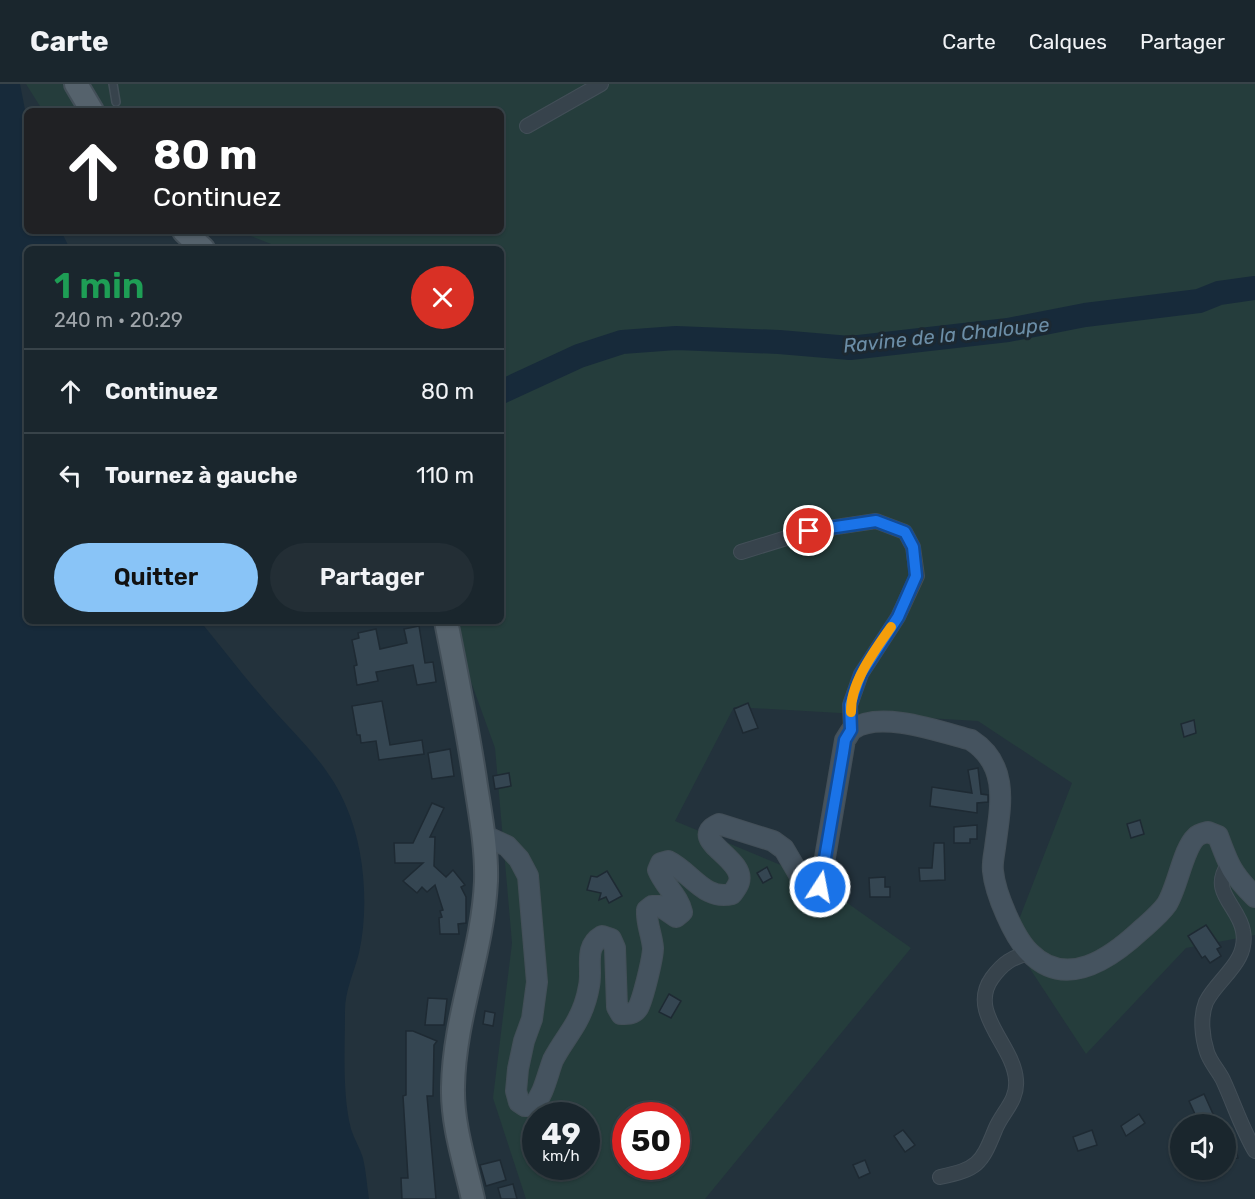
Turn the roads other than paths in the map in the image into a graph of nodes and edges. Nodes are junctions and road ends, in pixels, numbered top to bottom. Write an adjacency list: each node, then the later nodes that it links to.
1 (76, 84): 5 (main road)
2 (113, 84): 4 (lane)
3 (601, 84): 6 (street)
4 (116, 102)
5 (90, 108)
6 (527, 126)
7 (187, 234): 8 (main road)
8 (200, 246)
9 (741, 552): 11 (street)
10 (447, 624): 12 (main road)
11 (851, 730): 12 (main road); 15 (main road)
12 (483, 835): 18 (main road)
13 (1228, 865): 14 (main road); 15 (main road); 16 (street)
14 (1255, 897)
15 (1030, 953): 17 (street)
16 (1255, 1151)
17 (940, 1177)
18 (473, 1199)

